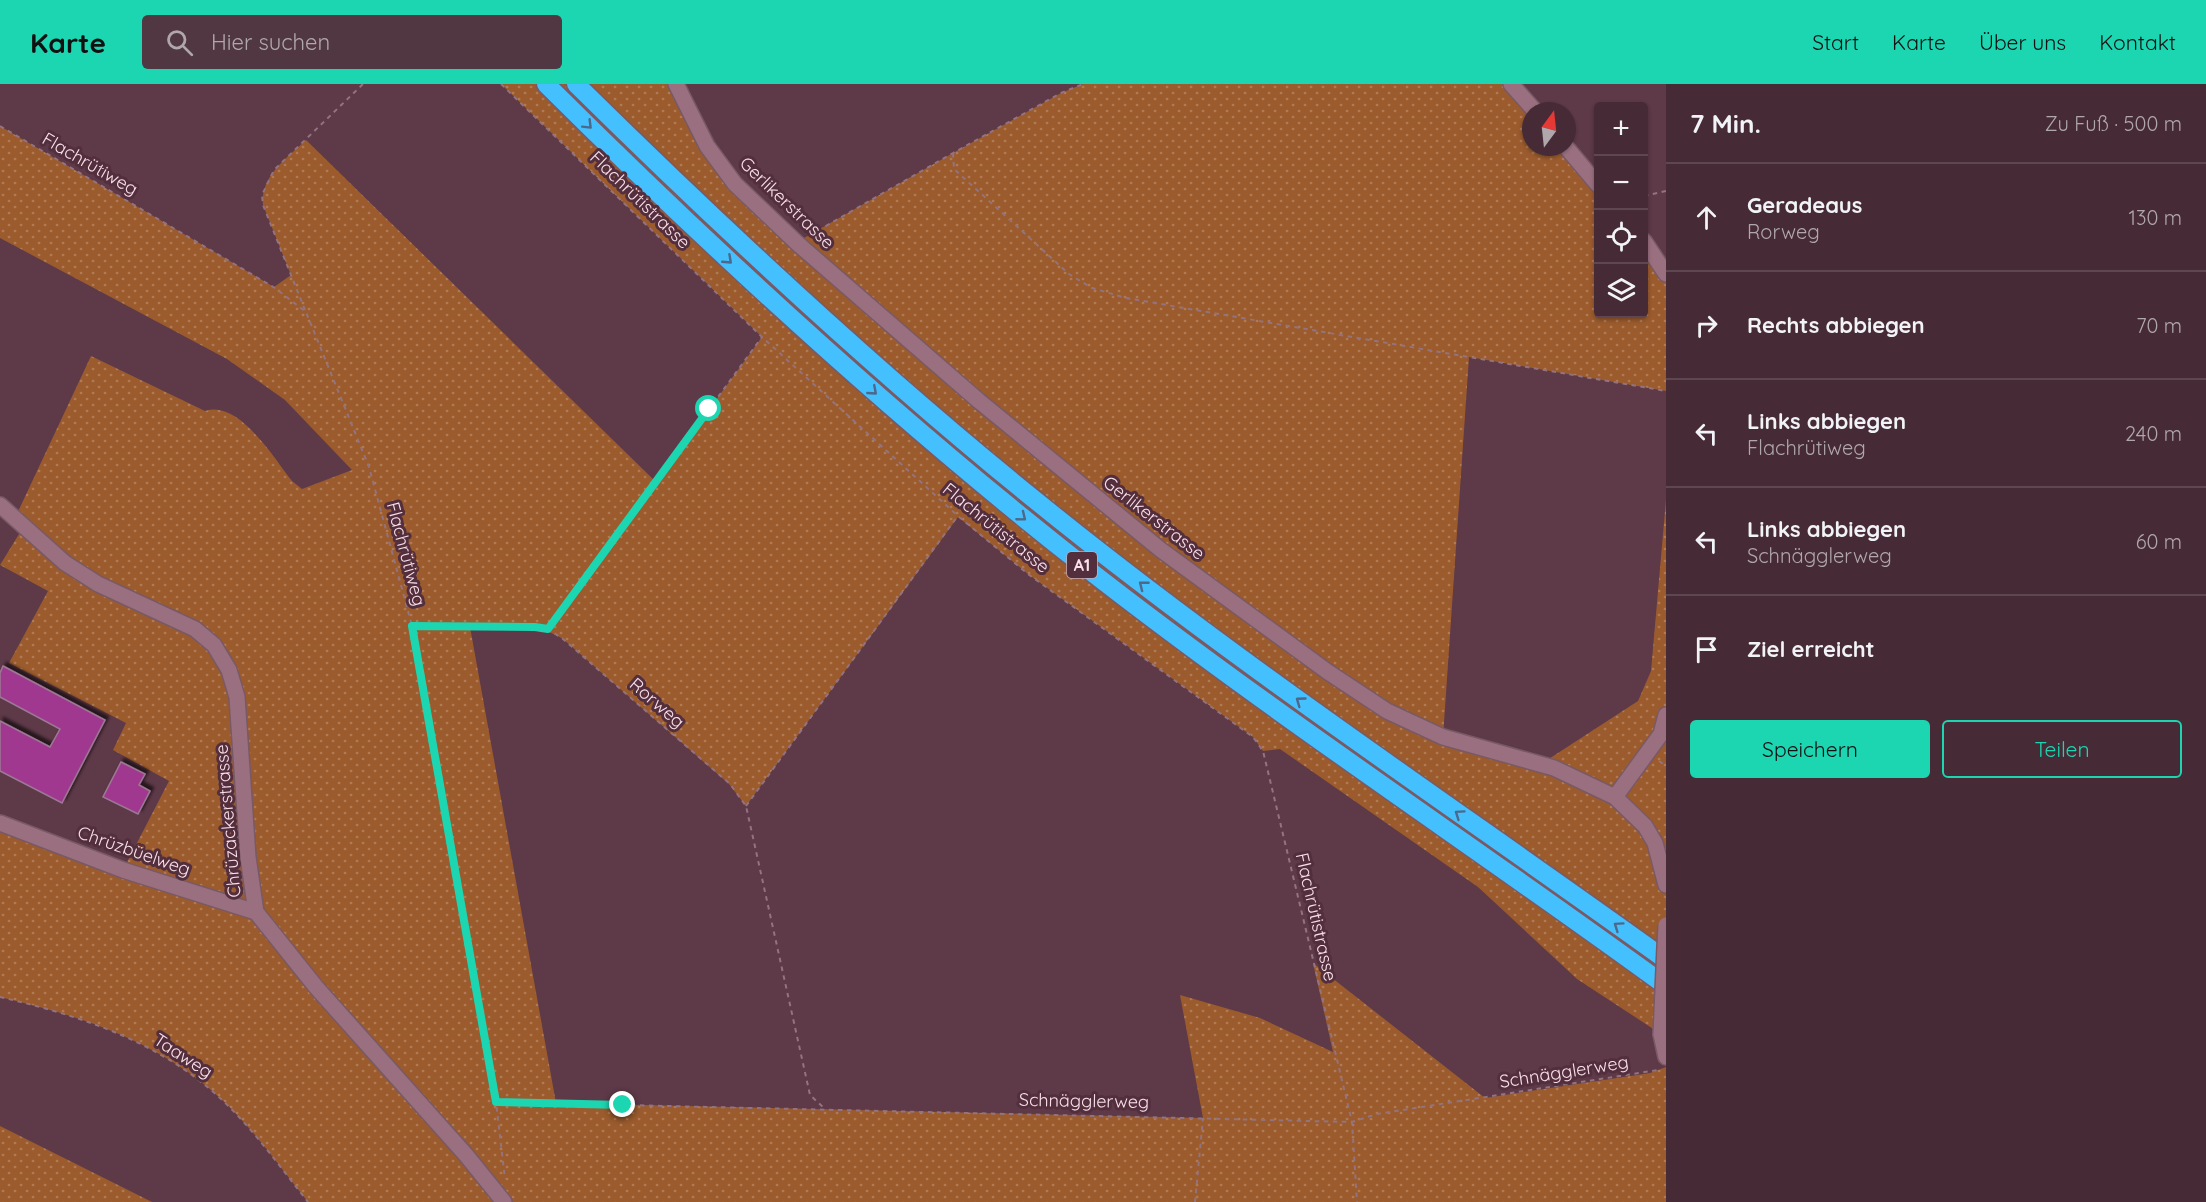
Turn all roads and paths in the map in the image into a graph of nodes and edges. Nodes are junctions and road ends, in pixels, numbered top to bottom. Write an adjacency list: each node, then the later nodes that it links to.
1 (363, 84): 18 (path)
2 (501, 84): 19 (path, Flachrütistrasse)
3 (546, 84): 33 (highway, A1, one-way to 33)
4 (576, 84): 32 (highway, A1, one-way to 4)
5 (676, 84): 15 (street, Gerlikerstrasse)
6 (1083, 84): 10 (path)
7 (1511, 84): 8 (street)
8 (1527, 102)
9 (0, 126): 18 (path, Flachrütiweg)
10 (953, 153): 15 (path); 20 (path)
11 (1574, 156): 12 (street)
12 (1594, 179)
13 (1666, 191): 14 (path)
14 (1648, 195)
15 (797, 243): 26 (street, Gerlikerstrasse)
16 (1648, 247): 17 (street)
17 (1666, 273)
18 (306, 312): 23 (path, Flachrütiweg)
19 (762, 337): 22 (path, Flachrütistrasse); 24 (path)
20 (1666, 391)
21 (0, 505): 30 (street, Chrüzackerstrasse)
22 (958, 516): 27 (path); 40 (path, Flachrütistrasse)
23 (412, 626): 24 (path); 37 (path, Flachrütiweg)
24 (548, 629): 27 (path, Rorweg)
25 (1666, 715): 26 (street)
26 (1615, 797): 29 (street, Gerlikerstrasse)
27 (746, 806): 38 (path)
28 (0, 823): 30 (street, Chrüzbüelweg)
29 (1666, 885)
30 (256, 912): 43 (street, Chrüzackerstrasse)
31 (1666, 925): 35 (street, bridge)
32 (1666, 960)
33 (1666, 986)
34 (0, 997): 42 (path, Taaweg)
35 (1666, 1057)
36 (1666, 1067): 40 (path, Schnägglerweg)
37 (496, 1102): 38 (path, Schnägglerweg); 41 (path, Flachrütiweg)
38 (824, 1108): 39 (path, Schnägglerweg)
39 (1203, 1118): 40 (path, Schnägglerweg); 44 (path)
40 (1352, 1122): 45 (path, Flachrütistrasse)
41 (505, 1181)
42 (308, 1202)
43 (504, 1202)
44 (1195, 1202)
45 (1357, 1202)

